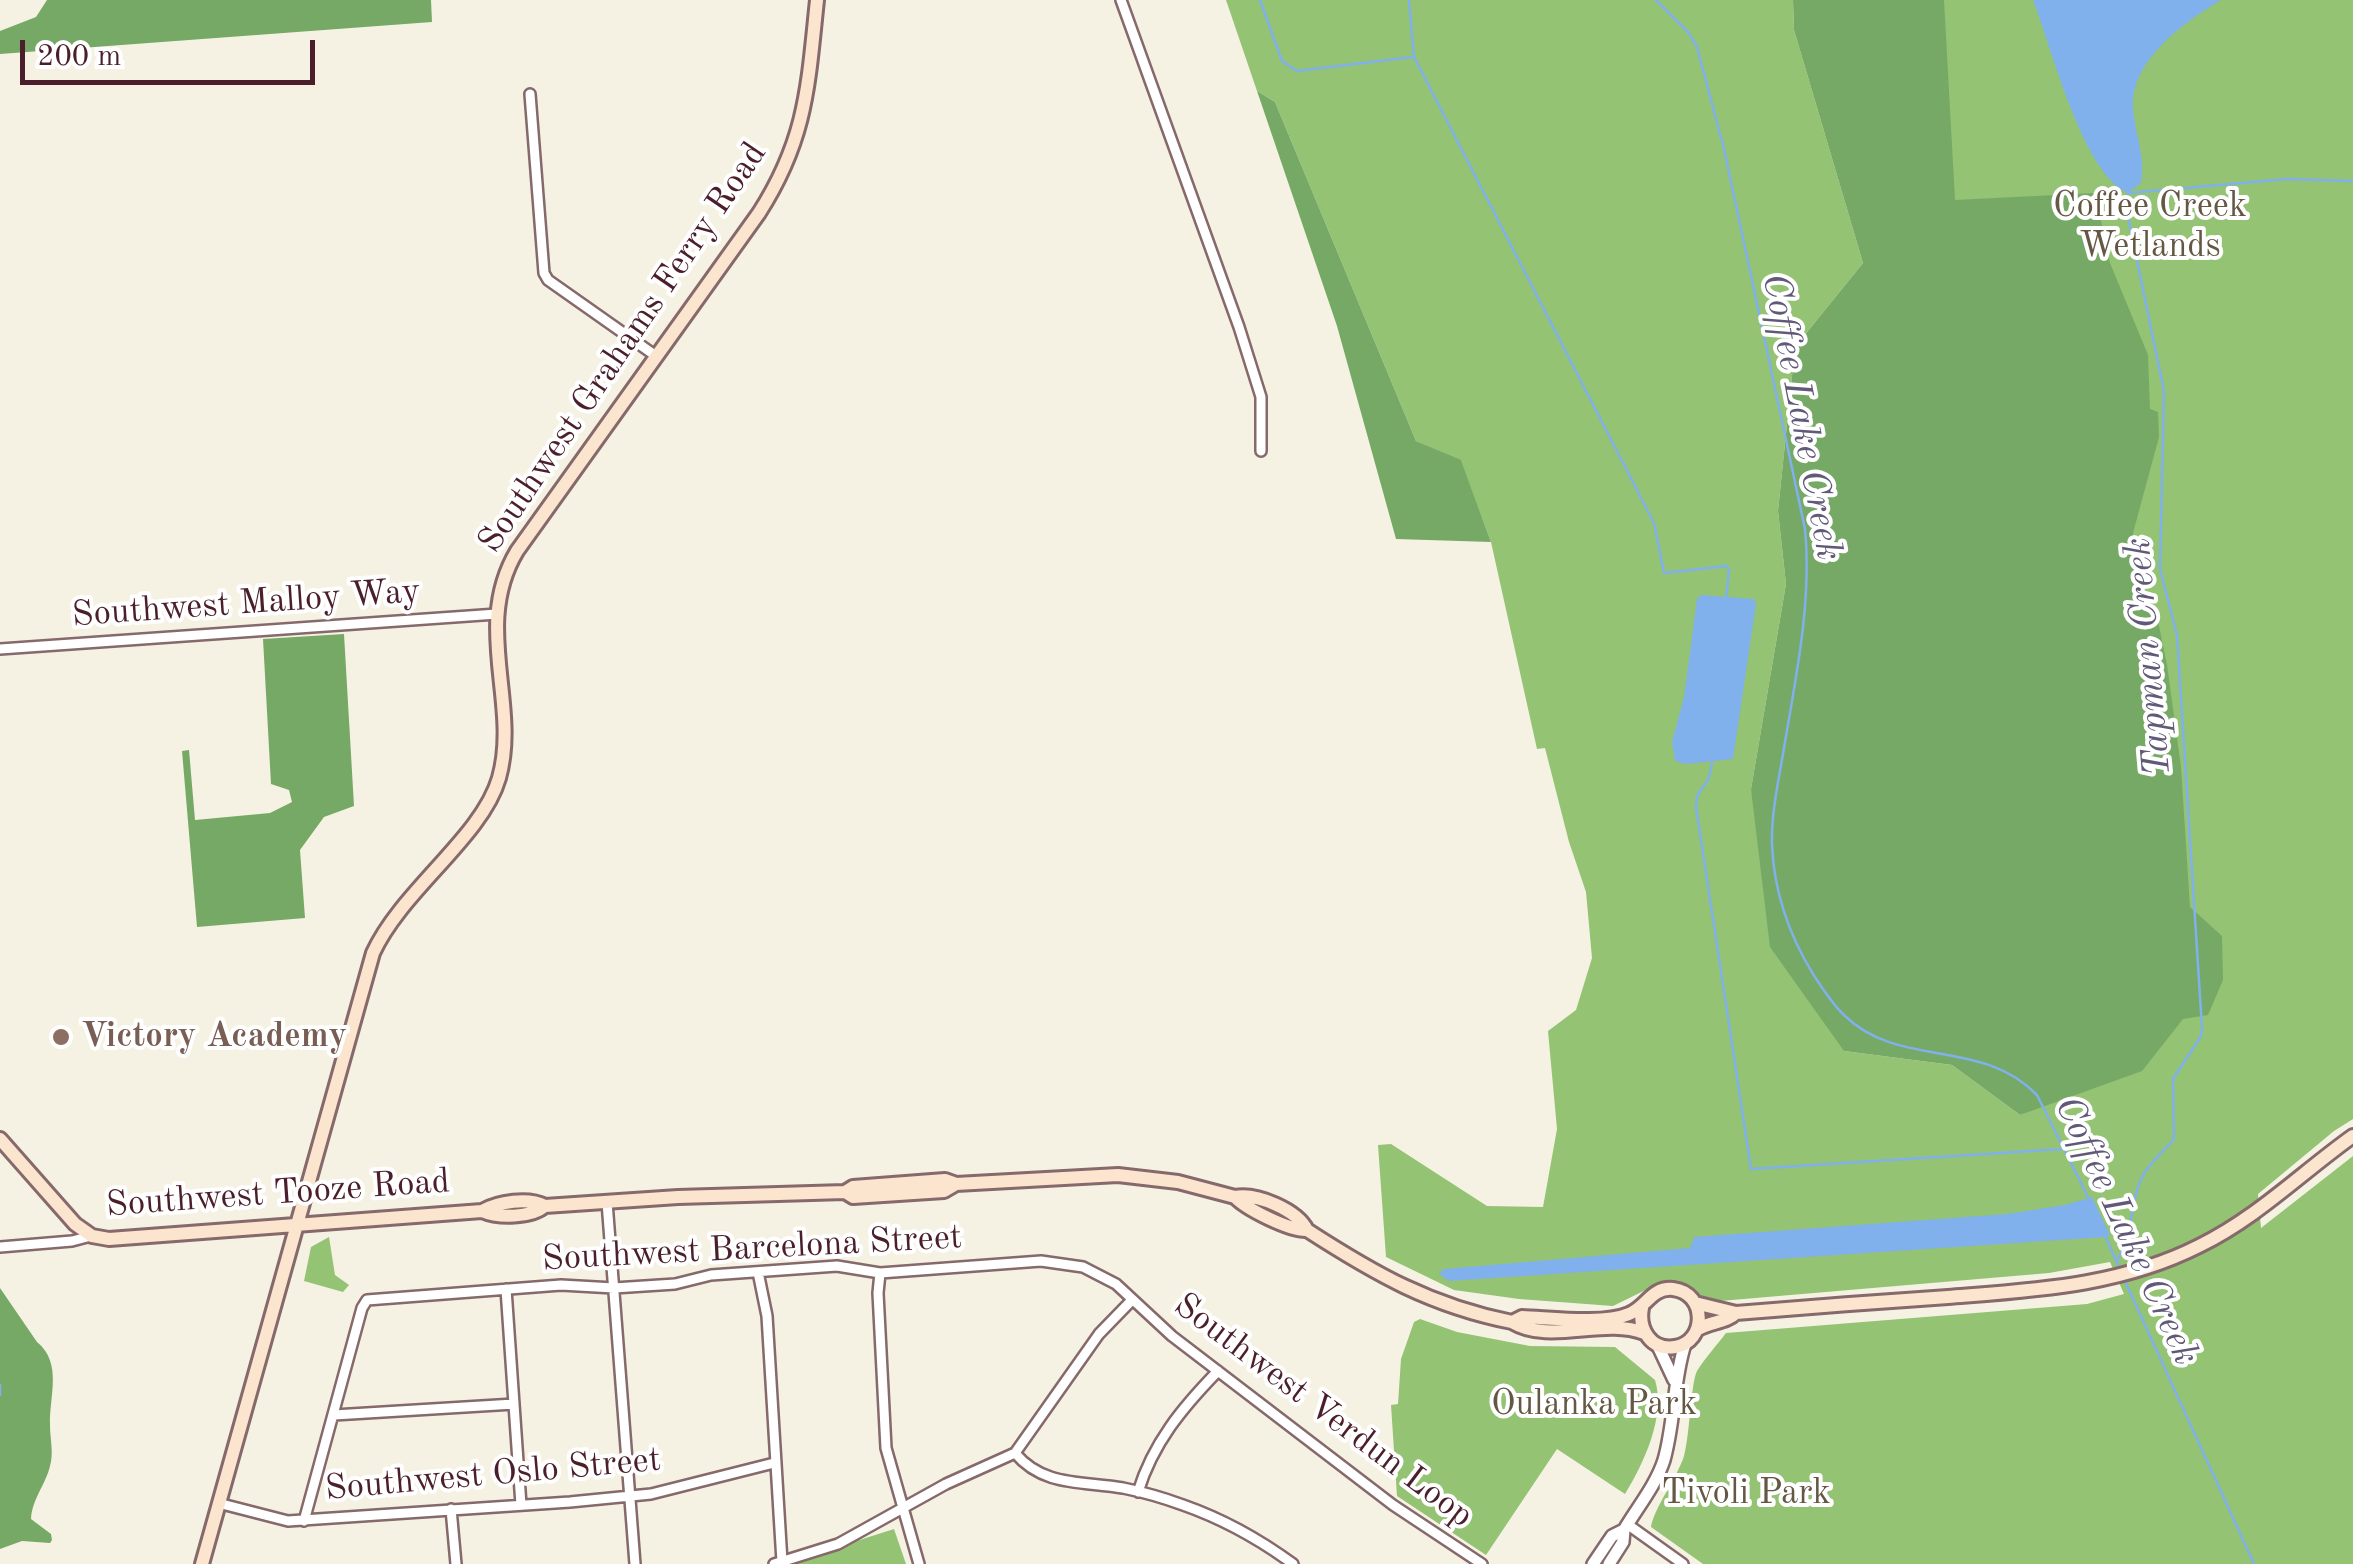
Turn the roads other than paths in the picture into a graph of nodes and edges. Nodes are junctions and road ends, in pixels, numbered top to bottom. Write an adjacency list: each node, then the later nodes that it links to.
1 (817, 0): 4 (main road, Southwest Grahams Ferry Road)
2 (1121, 0): 5 (street)
3 (530, 94): 4 (street)
4 (656, 356): 6 (main road, Southwest Grahams Ferry Road)
5 (1261, 450)
6 (497, 614): 7 (street, Southwest Malloy Way); 11 (main road, Southwest Grahams Ferry Road)
7 (0, 650)
8 (2353, 1136): 21 (main road)
9 (0, 1139): 12 (main road, Southwest Tooze Road)
10 (607, 1202): 11 (main road, Southwest Tooze Road); 16 (street); 22 (main road, Southwest Tooze Road)
11 (296, 1224): 12 (main road, Southwest Tooze Road); 35 (main road, Southwest Grahams Ferry Road)
12 (92, 1236): 13 (street)
13 (0, 1247)
14 (758, 1272): 15 (street, Southwest Barcelona Street); 16 (street, Southwest Barcelona Street); 32 (street)
15 (880, 1273): 18 (street, Southwest Barcelona Street); 37 (street)
16 (614, 1288): 17 (street, Southwest Barcelona Street); 34 (street)
17 (506, 1289): 29 (street); 30 (street, Southwest Barcelona Street)
18 (1132, 1300): 27 (street, Southwest Verdun Loop); 31 (street)
19 (1696, 1303): 20 (main road); 21 (main road); 23 (main road)
20 (1642, 1308): 22 (main road); 24 (main road)
21 (1736, 1313): 23 (main road)
22 (1512, 1322): 24 (main road, Southwest Tooze Road)
23 (1698, 1329): 25 (main road)
24 (1644, 1334): 26 (main road)
25 (1685, 1344): 26 (main road); 28 (street)
26 (1658, 1346): 28 (street)
27 (1218, 1371): 33 (street); 47 (street, Southwest Verdun Loop)
28 (1674, 1380): 40 (street)
29 (514, 1404): 30 (street); 36 (street)
30 (334, 1415): 39 (street)
31 (1015, 1454): 33 (street); 37 (street)
32 (774, 1464): 34 (street, Southwest Oslo Street); 41 (street)
33 (1138, 1492): 46 (street)
34 (630, 1498): 36 (street, Southwest Oslo Street); 44 (street)
35 (218, 1503): 39 (street, Southwest Oslo Street); 42 (main road, Southwest Grahams Ferry Road)
36 (521, 1505): 38 (street, Southwest Oslo Street)
37 (905, 1508): 41 (street); 45 (street)
38 (452, 1509): 39 (street, Southwest Oslo Street); 43 (street)
39 (304, 1520)
40 (1626, 1527): 48 (street); 49 (street); 50 (street)
41 (778, 1563)
42 (202, 1564)
43 (456, 1564)
44 (636, 1564)
45 (919, 1564)
46 (1293, 1564)
47 (1482, 1564)
48 (1594, 1564)
49 (1608, 1564)
50 (1683, 1564)

